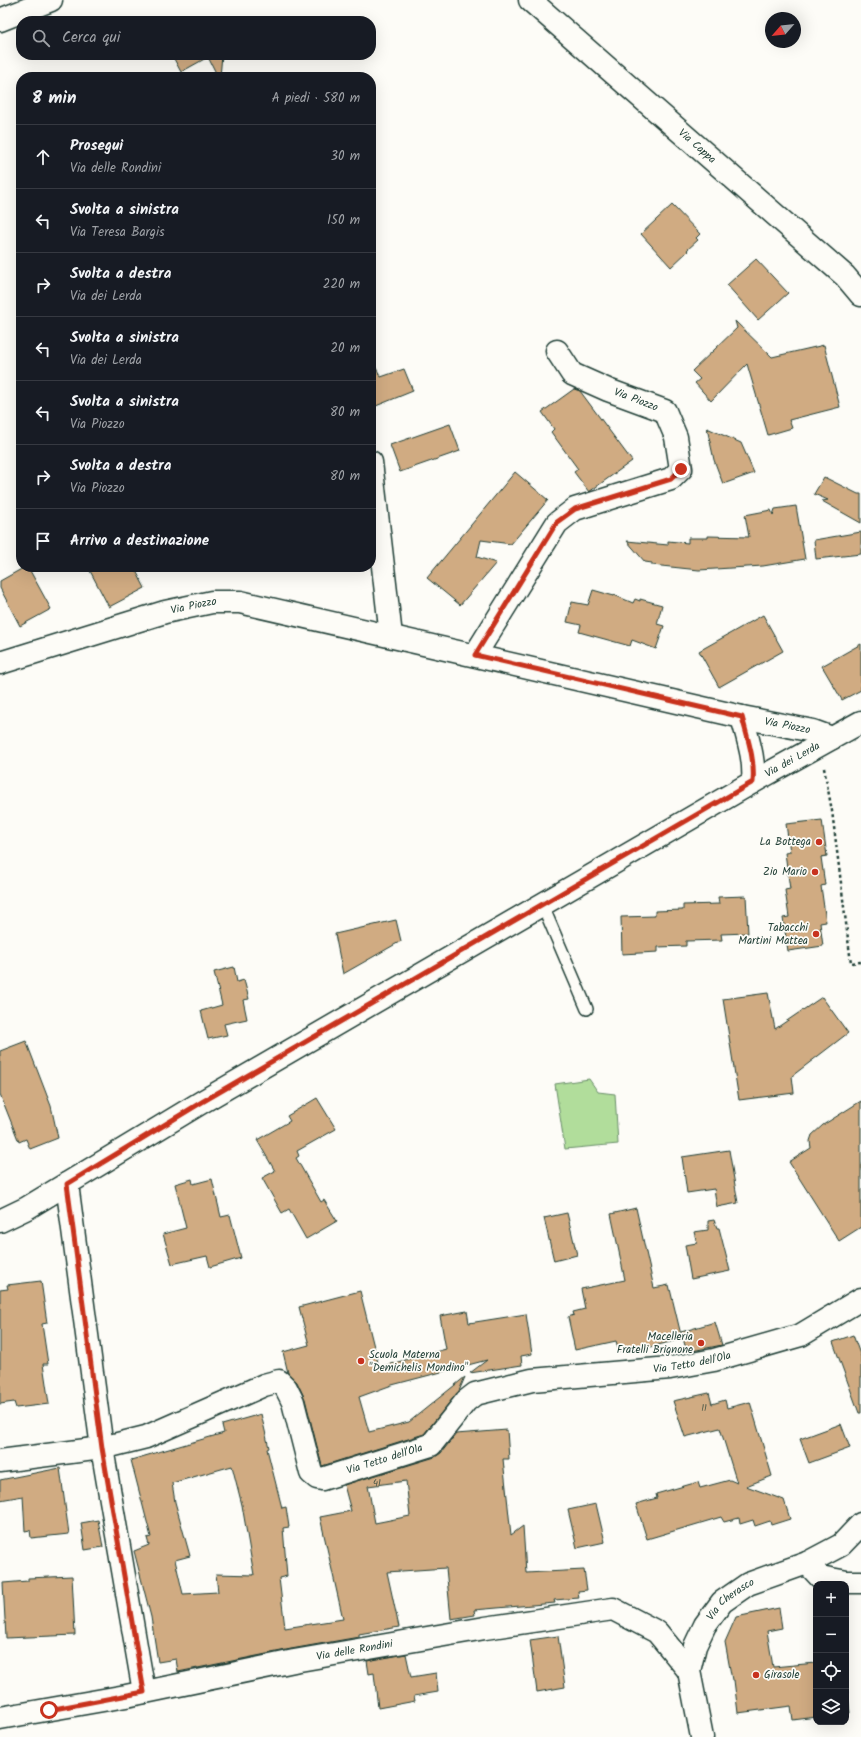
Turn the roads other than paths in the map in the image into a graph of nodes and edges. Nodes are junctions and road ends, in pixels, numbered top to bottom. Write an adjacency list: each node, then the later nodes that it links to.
1 (52, 0): 3 (street)
2 (530, 0): 4 (street, Via Cappa)
3 (0, 20)
4 (861, 295)
5 (557, 351): 8 (street, Via Piozzo)
6 (376, 506): 7 (street)
7 (391, 636): 8 (street, Via Piozzo); 9 (street, Via Piozzo)
8 (475, 655): 10 (street, Via Piozzo)
9 (0, 663)
10 (742, 717): 12 (street, Via Piozzo); 13 (street, Via dei Lerda)
11 (861, 722): 12 (street)
12 (826, 742): 13 (street, Via dei Lerda)
13 (753, 782): 14 (street, Via dei Lerda)
14 (542, 904): 15 (lane); 16 (street, Via dei Lerda)
15 (587, 1009)
16 (67, 1184): 17 (street, Via dei Lerda); 19 (street)
17 (0, 1221)
18 (861, 1299): 19 (street, Via Tetto dell'Ola)
19 (102, 1448): 20 (street, Via Tetto dell'Ola); 25 (street)
20 (0, 1461)
21 (861, 1524): 22 (street, Via Cherasco)
22 (807, 1563): 23 (street); 24 (street, Via Cherasco)
23 (861, 1582)
24 (689, 1671): 25 (street, Via delle Rondini); 27 (street, Via Cherasco)
25 (144, 1692): 26 (street, Via delle Rondini)
26 (0, 1718)
27 (702, 1737)

